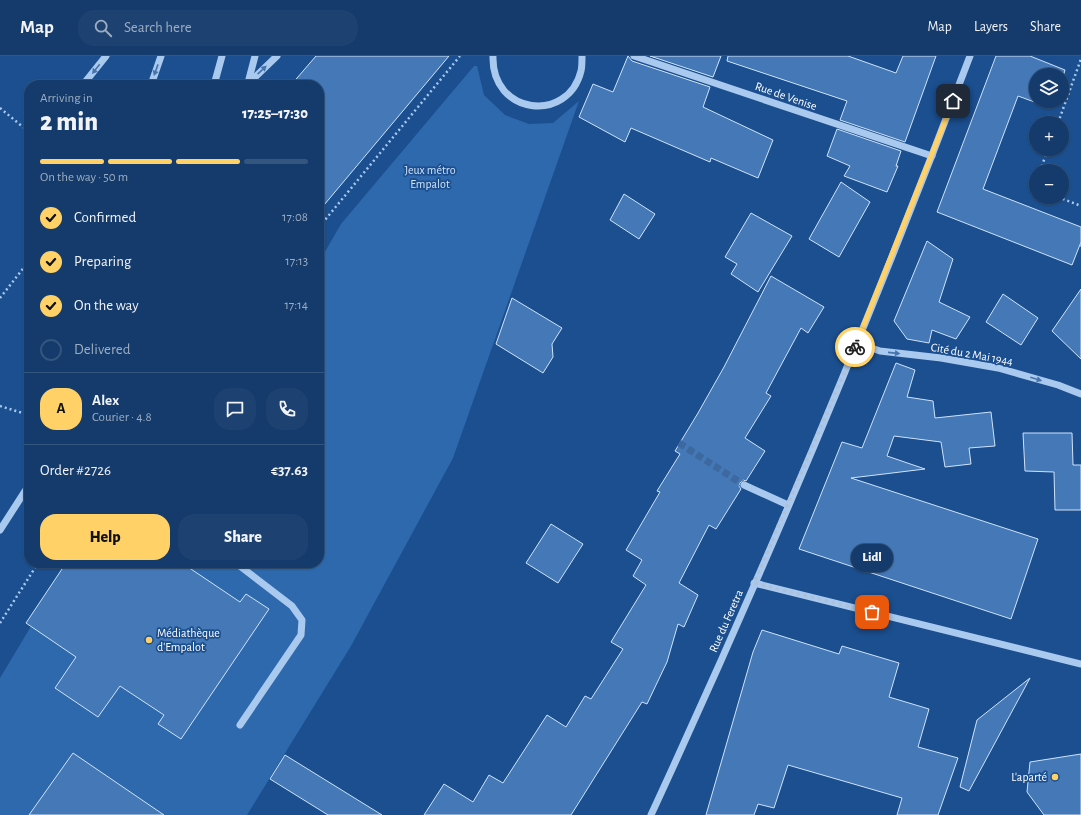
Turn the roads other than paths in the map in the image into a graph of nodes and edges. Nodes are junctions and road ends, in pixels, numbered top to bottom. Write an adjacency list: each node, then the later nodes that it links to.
1 (106, 56): 10 (street, one-way to 10)
2 (161, 56): 11 (street, one-way to 11)
3 (222, 56): 12 (street)
4 (255, 56): 13 (street)
5 (277, 56): 14 (street, one-way to 5)
6 (492, 56): 7 (street)
7 (582, 56)
8 (634, 56): 15 (street, Rue de Venise)
9 (970, 56): 15 (street, Rue du Feretra)
10 (89, 80)
11 (153, 80)
12 (215, 80)
13 (248, 80)
14 (251, 80)
15 (932, 156): 16 (street, Rue du Feretra)
16 (857, 343): 17 (street, Cité du 2 Mai 1944, one-way to 17); 20 (street, Rue du Feretra)
17 (1081, 394)
18 (744, 485): 20 (street)
19 (24, 493): 21 (street)
20 (788, 505): 23 (street, Rue du Feretra)
21 (0, 530)
22 (243, 568): 25 (street)
23 (754, 583): 24 (street); 26 (street, Rue du Feretra)
24 (1081, 664)
25 (240, 725)
26 (651, 815)

